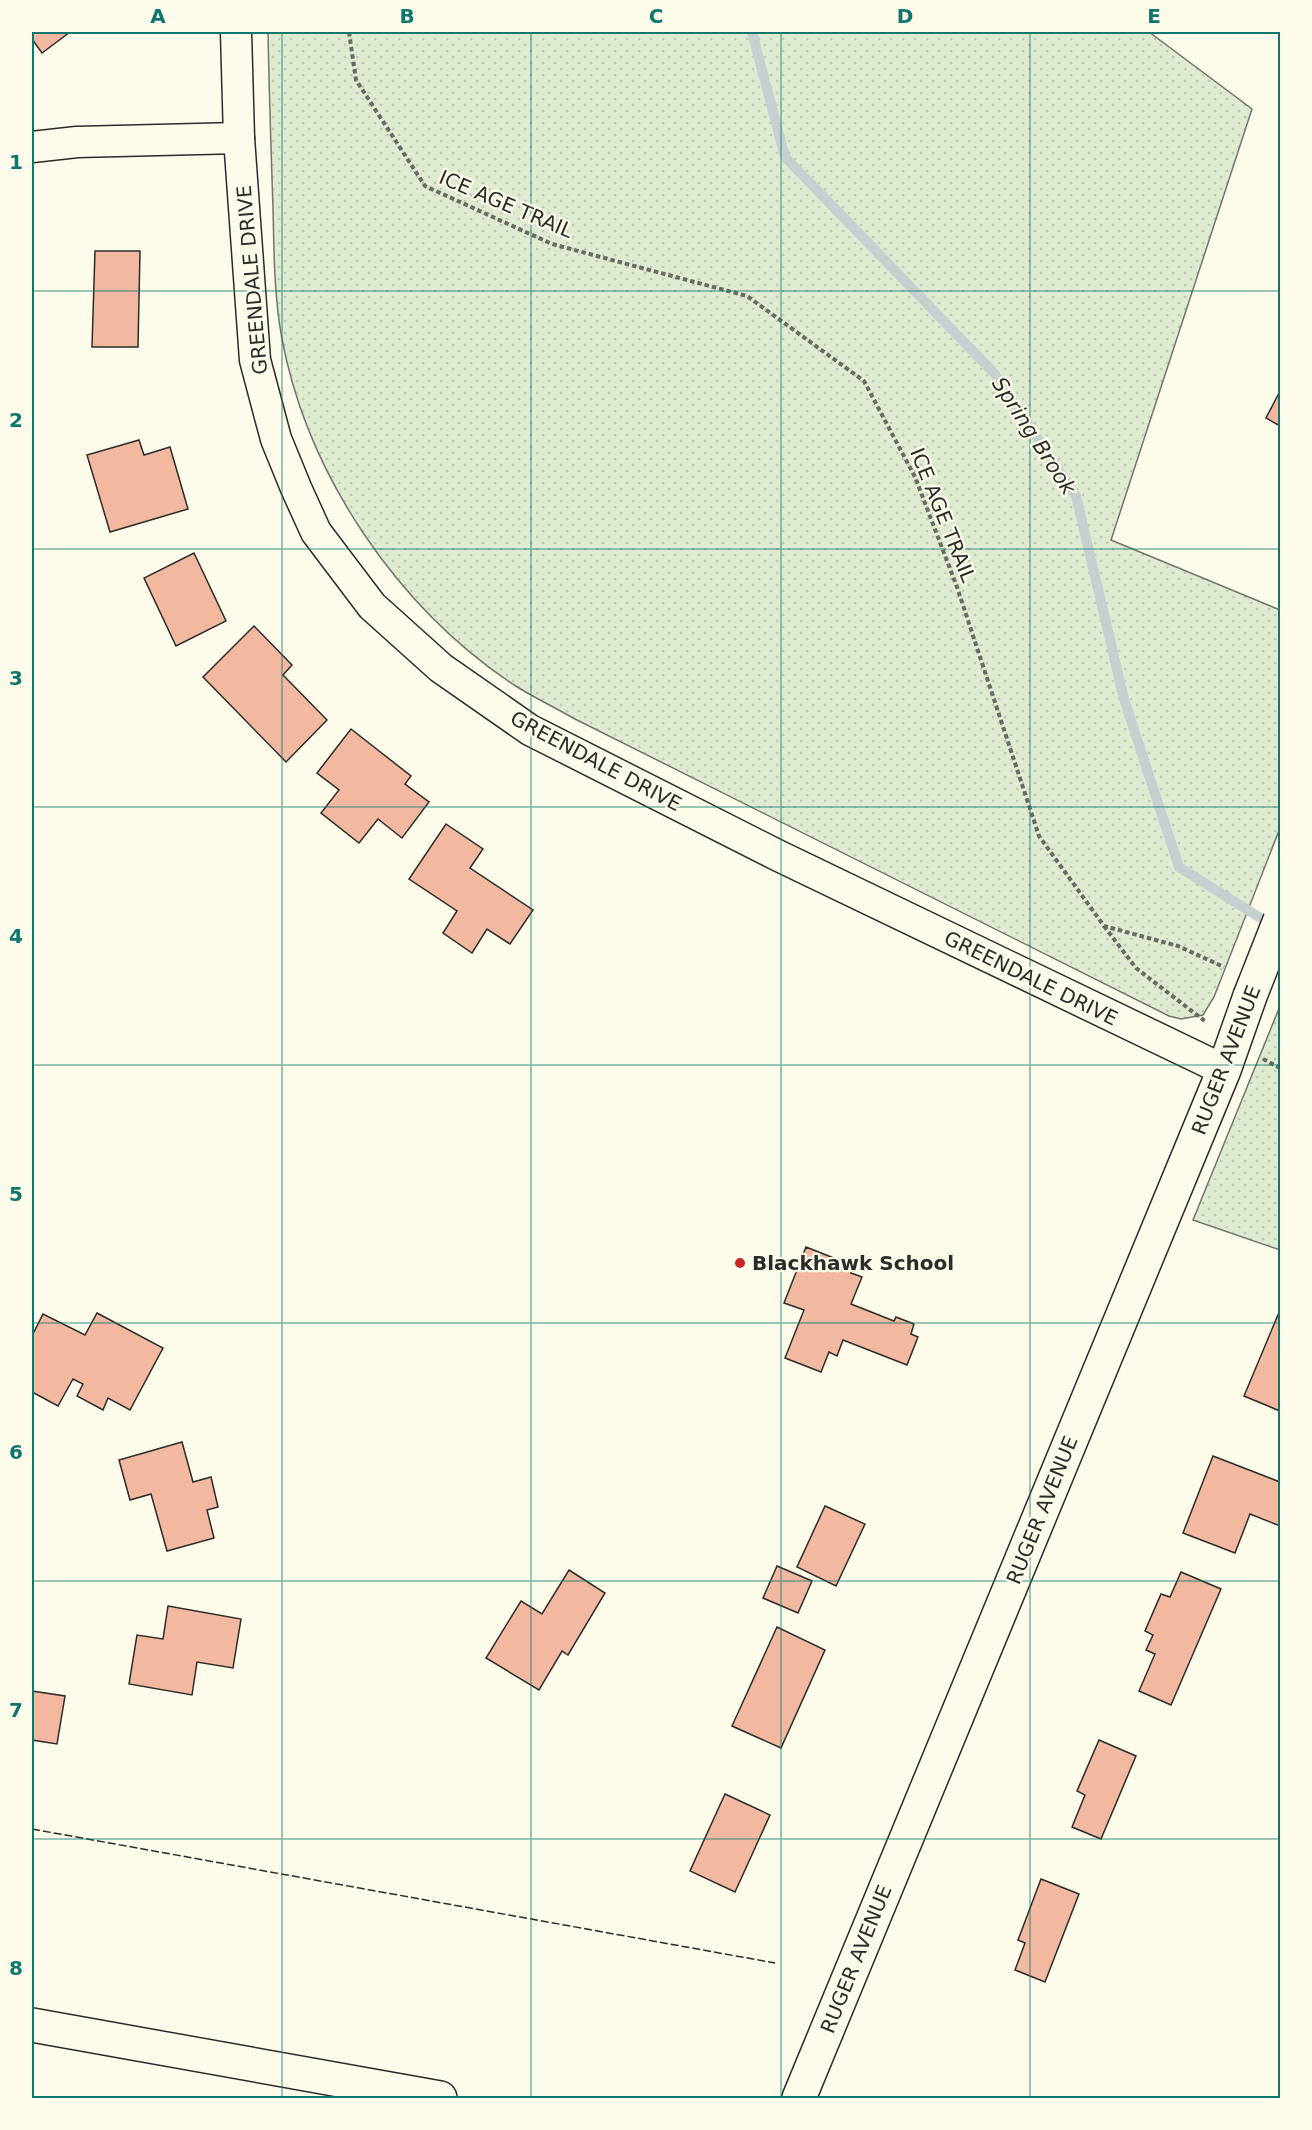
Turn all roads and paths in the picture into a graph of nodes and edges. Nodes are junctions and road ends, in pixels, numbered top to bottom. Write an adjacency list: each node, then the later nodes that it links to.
1 (236, 32): 3 (street, GREENDALE DRIVE)
2 (348, 32): 6 (path, ICE AGE TRAIL)
3 (239, 138): 4 (street); 8 (street, GREENDALE DRIVE)
4 (32, 147)
5 (1281, 920): 8 (main road, RUGER AVENUE, bridge)
6 (1104, 926): 7 (path); 8 (path, ICE AGE TRAIL)
7 (1227, 968)
8 (1229, 1056): 9 (path, ICE AGE TRAIL); 12 (main road, RUGER AVENUE)
9 (1281, 1068)
10 (32, 2025): 11 (main road)
11 (440, 2098)
12 (799, 2098)

